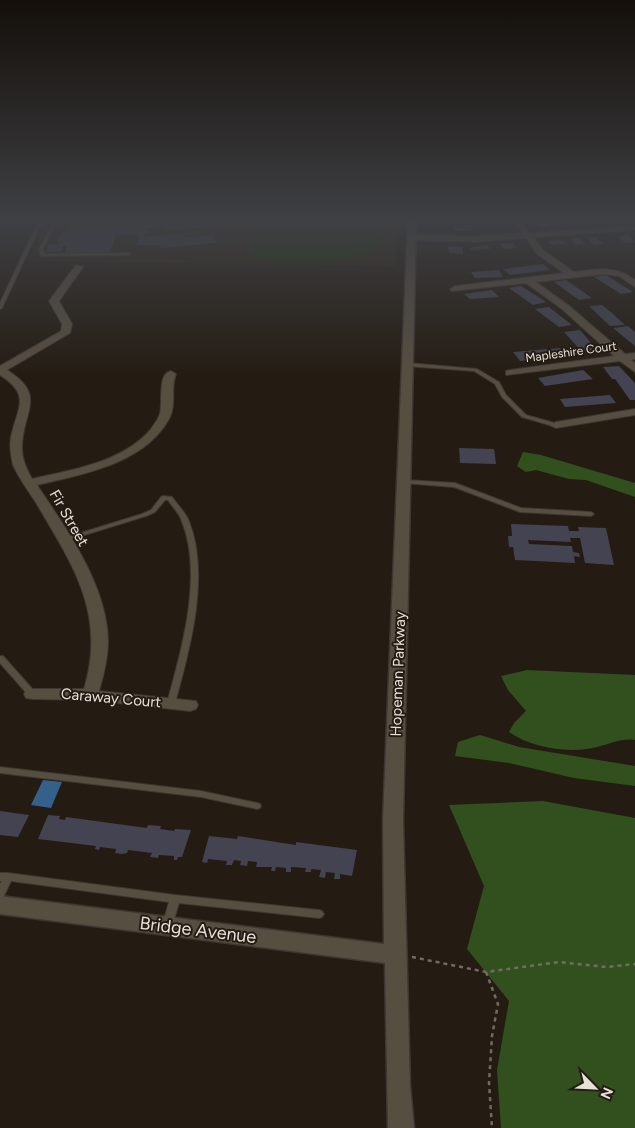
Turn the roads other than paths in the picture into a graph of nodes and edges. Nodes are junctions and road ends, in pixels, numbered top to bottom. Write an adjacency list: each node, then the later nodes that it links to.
1 (16, 273): 11 (lane)
2 (75, 273): 16 (street)
3 (408, 273): 14 (main road, Hopeman Parkway)
4 (571, 273): 7 (street)
5 (596, 273): 7 (street)
6 (617, 273): 9 (street)
7 (574, 275): 8 (street)
8 (529, 281): 10 (street); 13 (street)
9 (635, 284)
10 (455, 289)
11 (0, 308)
12 (635, 356): 13 (street, Mapleshire Court)
13 (622, 357): 15 (street); 17 (street, Mapleshire Court)
14 (408, 365): 20 (lane); 21 (main road, Hopeman Parkway)
15 (635, 369)
16 (0, 370): 22 (street, Fir Street)
17 (511, 373)
18 (171, 374): 22 (street)
19 (635, 412): 20 (street)
20 (556, 425)
21 (405, 482): 23 (lane); 38 (main road, Hopeman Parkway)
22 (30, 483): 24 (street, Fir Street)
23 (591, 514)
24 (62, 540): 27 (street, Fir Street); 28 (lane)
25 (0, 658): 26 (lane)
26 (32, 694): 27 (street, Caraway Court)
27 (90, 695): 28 (street, Caraway Court)
28 (172, 703): 29 (street, Caraway Court)
29 (190, 705)
30 (0, 770): 31 (lane)
31 (257, 806)
32 (4, 877): 33 (lane); 34 (lane)
33 (0, 895)
34 (175, 899): 36 (lane); 37 (lane)
35 (0, 905): 37 (main road, Bridge Avenue)
36 (319, 914)
37 (167, 926): 38 (main road, Bridge Avenue)
38 (395, 955): 39 (main road, Hopeman Parkway)
39 (401, 1128)

